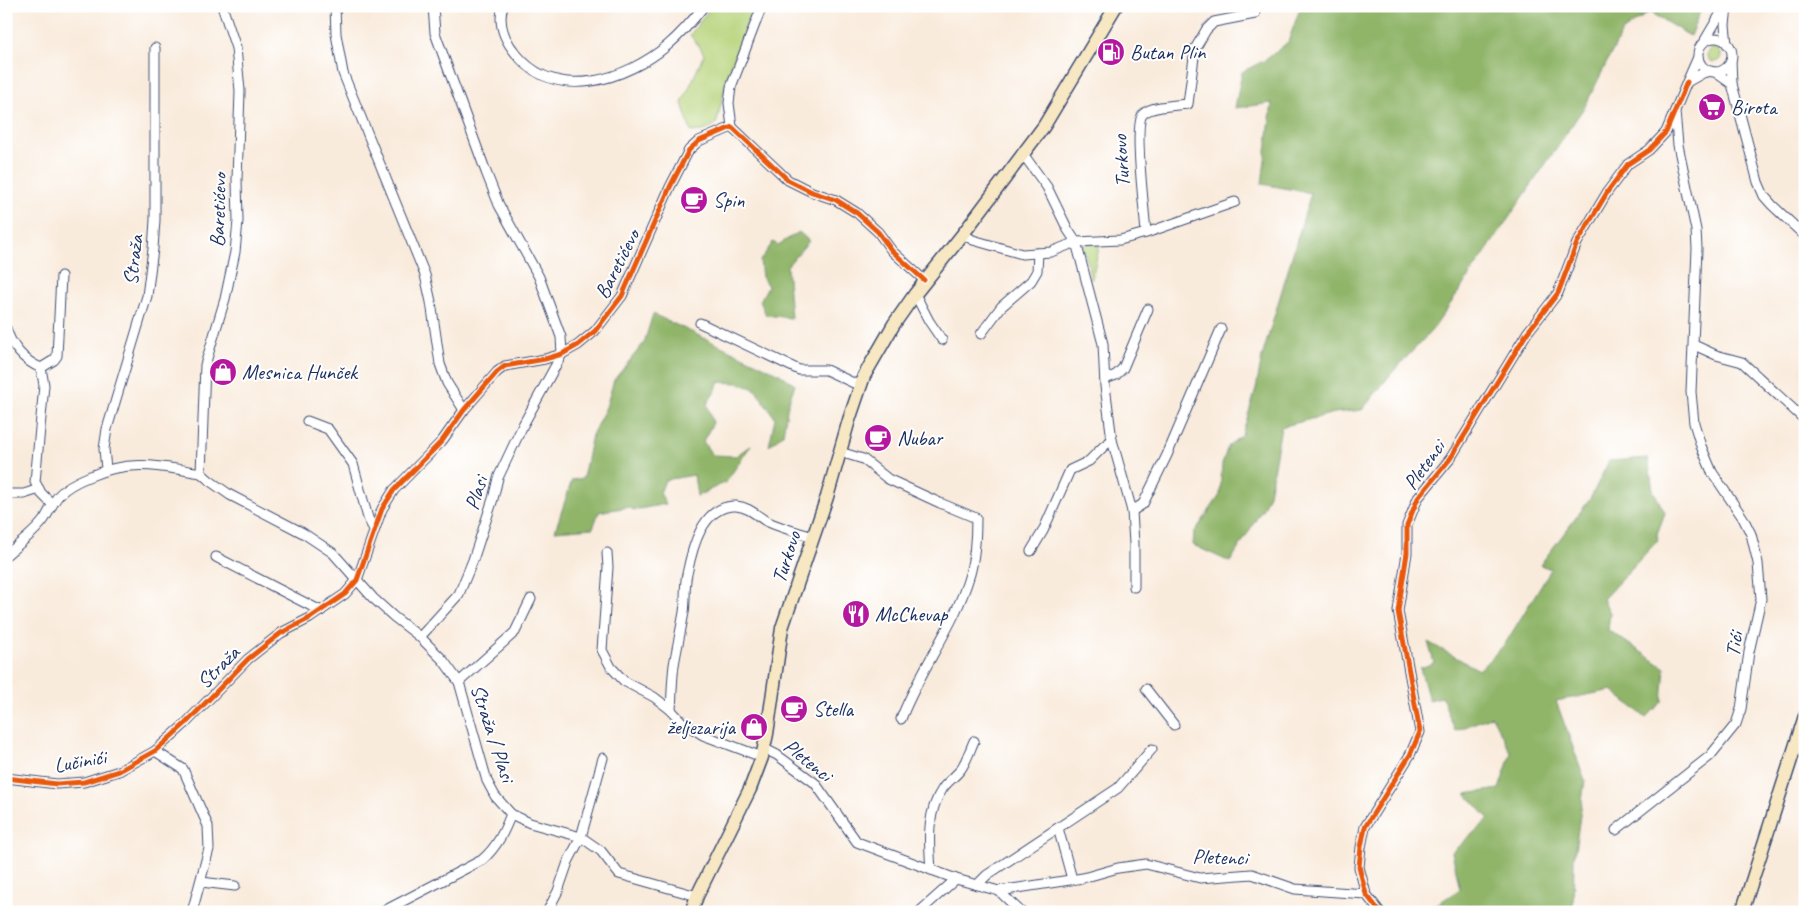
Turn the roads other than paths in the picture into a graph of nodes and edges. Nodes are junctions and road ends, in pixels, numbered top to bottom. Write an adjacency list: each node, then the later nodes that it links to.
1 (222, 6): 48 (street, Baretićevo)
2 (335, 6): 41 (street)
3 (433, 6): 37 (street)
4 (502, 6): 5 (street)
5 (704, 6)
6 (762, 6): 19 (street)
7 (1116, 6): 20 (main road, Turkovo)
8 (1726, 6): 10 (street); 11 (street)
9 (1255, 14): 22 (street, Turkovo)
10 (1703, 43): 11 (street); 13 (street)
11 (1727, 44): 14 (street)
12 (155, 48): 47 (street, Straža)
13 (1698, 57): 15 (street); 16 (street, Pletenci)
14 (1731, 59): 15 (street); 17 (street)
15 (1713, 71): 16 (street); 17 (street)
16 (1687, 82): 18 (street, Pletenci)
17 (1732, 84): 24 (street)
18 (1675, 111): 36 (street, Pletenci); 87 (street, Pletenci)
19 (732, 127): 28 (street); 37 (street, Baretićevo)
20 (1023, 154): 23 (main road, Turkovo); 25 (street)
21 (1235, 202): 22 (street)
22 (1146, 233): 25 (street)
23 (963, 234): 26 (street); 28 (main road, Turkovo)
24 (1805, 236)
25 (1076, 242): 26 (street); 39 (street)
26 (1038, 253): 34 (street)
27 (61, 276): 38 (street)
28 (924, 280): 29 (main road, Turkovo)
29 (915, 294): 35 (street); 40 (main road, Turkovo)
30 (1148, 309): 39 (street)
31 (700, 323): 40 (street)
32 (6, 328): 38 (street)
33 (1221, 329): 52 (street)
34 (981, 334)
35 (942, 340)
36 (1694, 345): 42 (street); 44 (street, Pletenci)
37 (562, 354): 41 (street, Baretićevo); 63 (street, Plasi)
38 (42, 368): 49 (street)
39 (1105, 379): 45 (street)
40 (860, 386): 46 (main road, Turkovo)
41 (464, 410): 53 (street, Baretićevo)
42 (1805, 420)
43 (307, 421): 53 (street)
44 (1694, 423): 78 (street, Tići)
45 (1112, 440): 52 (street); 55 (street)
46 (840, 452): 54 (main road, Turkovo); 68 (street)
47 (106, 469): 48 (street); 51 (street)
48 (202, 472): 59 (street, Straža / Plasi)
49 (39, 489): 50 (street); 51 (street)
50 (6, 494)
51 (52, 504): 57 (street)
52 (1132, 511): 60 (street)
53 (374, 530): 59 (street, Baretićevo)
54 (813, 538): 66 (street); 73 (main road, Turkovo)
55 (1031, 551)
56 (608, 553): 66 (street, Pletenci)
57 (6, 555)
58 (216, 557): 62 (street)
59 (357, 580): 62 (street, Straža); 63 (street, Straža / Plasi)
60 (1134, 587)
61 (531, 599): 64 (street)
62 (321, 611): 72 (street, Straža)
63 (420, 636): 64 (street, Straža / Plasi)
64 (459, 682): 76 (street, Straža / Plasi)
65 (1146, 689): 69 (street)
66 (671, 710): 73 (street, Pletenci)
67 (1805, 716): 96 (main road)
68 (901, 719)
69 (1174, 726)
70 (974, 741): 80 (street)
71 (1152, 749): 77 (street)
72 (155, 750): 75 (street, Lučinići); 83 (street)
73 (763, 753): 80 (street, Pletenci); 88 (main road, Turkovo)
74 (603, 758): 79 (street)
75 (6, 778)
76 (511, 814): 79 (street, Straža / Plasi); 90 (street)
77 (1058, 828): 81 (street); 84 (street)
78 (1616, 830)
79 (581, 836): 88 (street, Straža / Plasi); 91 (street)
80 (931, 870): 82 (street, Pletenci)
81 (1072, 879): 86 (street, Pletenci); 87 (street, Pletenci)
82 (956, 880): 84 (street, Pletenci); 93 (street)
83 (201, 882): 85 (street); 89 (street)
84 (978, 885): 86 (street, Pletenci)
85 (235, 886)
86 (999, 891): 94 (street, Pletenci)
87 (1366, 894): 95 (street, Pletenci)
88 (697, 896): 92 (main road, Turkovo)
89 (192, 912)
90 (382, 912)
91 (547, 912)
92 (691, 912)
93 (919, 912)
94 (1021, 912)
95 (1380, 912)
96 (1742, 912)

